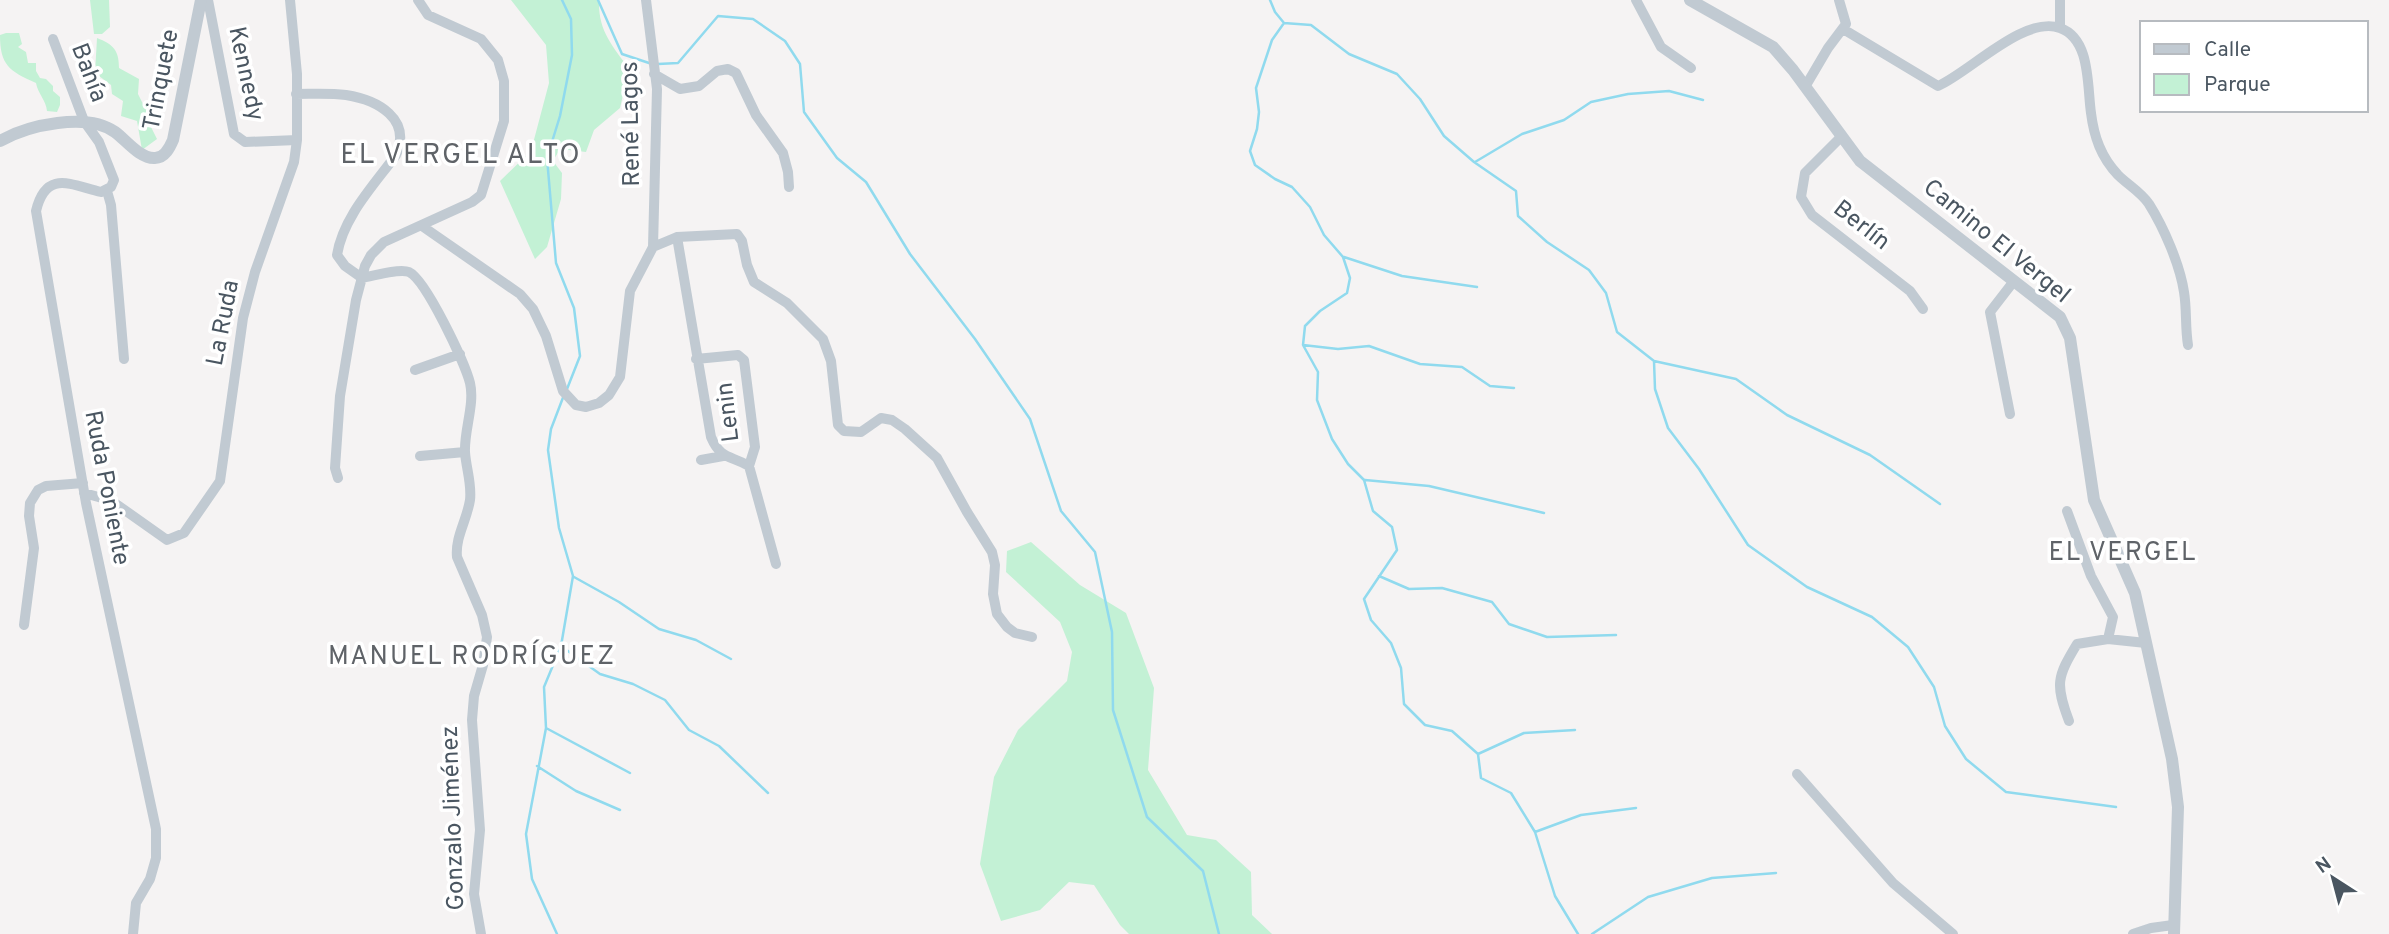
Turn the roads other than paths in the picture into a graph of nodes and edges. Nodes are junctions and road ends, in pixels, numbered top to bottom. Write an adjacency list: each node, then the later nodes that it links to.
1 (201, 0): 17 (street, Trinquete)
2 (208, 0): 19 (street, Kennedy)
3 (290, 0): 16 (street, La Ruda)
4 (418, 0): 23 (street)
5 (646, 0): 13 (street, René Lagos)
6 (1636, 0): 14 (street)
7 (1690, 0): 15 (street, Camino El Vergel)
8 (1839, 0): 11 (street)
9 (2060, 0): 10 (street)
10 (2060, 28): 11 (street); 29 (street)
11 (1843, 29): 15 (street)
12 (53, 39): 17 (street, Bahía)
13 (653, 67): 21 (street); 25 (street, René Lagos)
14 (1691, 68)
15 (1805, 87): 18 (street, Camino El Vergel)
16 (296, 94): 19 (street, La Ruda); 26 (street)
17 (84, 121): 20 (street); 22 (street)
18 (1841, 137): 27 (street, Camino El Vergel); 28 (street, Berlín)
19 (297, 140): 41 (street, La Ruda)
20 (0, 141)
21 (789, 187)
22 (107, 191): 31 (street); 41 (street, Ruda Poniente)
23 (422, 226): 25 (street); 26 (street)
24 (677, 237): 25 (street); 32 (street); 45 (street)
25 (653, 247)
26 (362, 278): 30 (street, Gonzalo Jiménez); 40 (street)
27 (2014, 281): 34 (street); 47 (street, Camino El Vergel)
28 (1923, 309)
29 (2188, 345)
30 (460, 354): 33 (street); 35 (street, Gonzalo Jiménez)
31 (124, 359)
32 (696, 359): 37 (street); 39 (street, Lenin)
33 (415, 370)
34 (2010, 414)
35 (465, 452): 36 (street); 52 (street, Gonzalo Jiménez)
36 (419, 456)
37 (723, 456): 38 (street); 39 (street)
38 (701, 460)
39 (749, 466): 43 (street)
40 (338, 478)
41 (83, 488): 44 (street); 51 (street, Ruda Poniente)
42 (2067, 511): 46 (street)
43 (776, 564)
44 (24, 625)
45 (1032, 637)
46 (2108, 639): 47 (street); 48 (street)
47 (2146, 643): 50 (street, Camino El Vergel)
48 (2068, 720)
49 (1797, 774): 53 (street)
50 (2173, 930): 54 (street)
51 (133, 934)
52 (481, 934)
53 (1953, 934)
54 (2133, 934)

